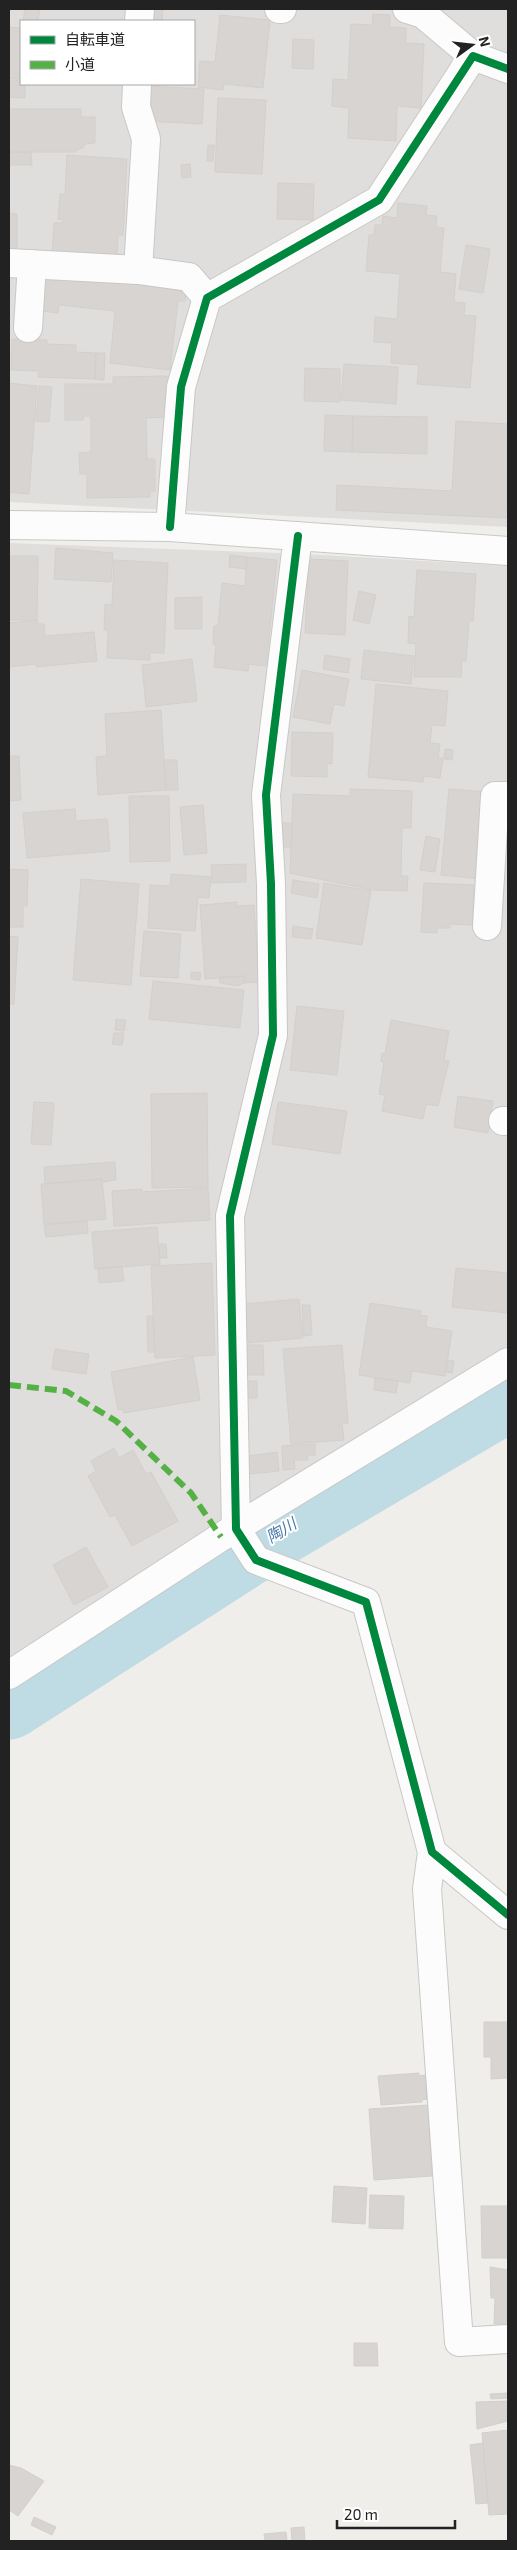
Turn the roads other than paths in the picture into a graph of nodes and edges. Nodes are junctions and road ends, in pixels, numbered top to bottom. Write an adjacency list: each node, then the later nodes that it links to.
1 (418, 11): 2 (street)
2 (473, 56): 3 (street); 7 (street)
3 (508, 69)
4 (137, 85): 6 (street)
5 (20, 263): 6 (street); 8 (street)
6 (138, 270): 7 (street)
7 (207, 298): 10 (street)
8 (28, 328)
9 (9, 526): 10 (street)
10 (170, 528): 11 (street)
11 (298, 536): 12 (street); 16 (street)
12 (508, 551)
13 (508, 796): 14 (street)
14 (487, 926)
15 (508, 1362): 16 (street)
16 (245, 1543): 17 (street); 18 (street)
17 (9, 1675)
18 (432, 1852): 19 (street); 20 (street)
19 (508, 1915)
20 (508, 2339)

